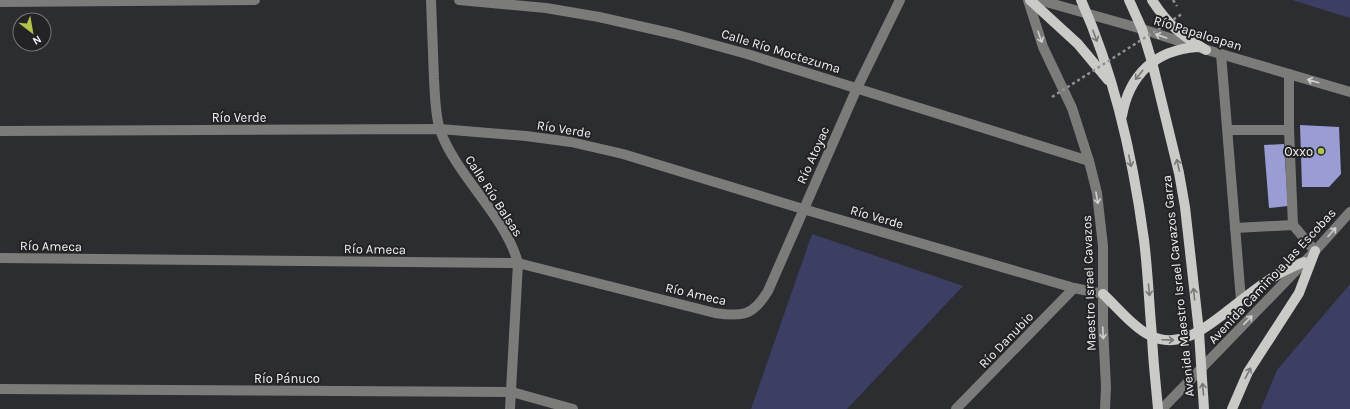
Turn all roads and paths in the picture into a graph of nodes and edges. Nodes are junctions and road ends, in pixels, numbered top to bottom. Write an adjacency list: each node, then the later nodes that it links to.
1 (255, 0): 10 (street)
2 (431, 0): 23 (street, Calle Río Balsas)
3 (459, 0): 19 (street, Calle Río Moctezuma)
4 (900, 0): 19 (street, Río Atoyac)
5 (1029, 0): 18 (main road); 27 (street, Maestro Israel Cavazos, one-way to 27)
6 (1039, 0): 11 (street, Río Papaloapan)
7 (1081, 0): 11 (main road)
8 (1129, 0): 13 (main road, Avenida Maestro Israel Cavazos Garza)
9 (1152, 0): 14 (main road)
10 (0, 2)
11 (1087, 13): 13 (street, Río Papaloapan); 18 (main road, one-way to 18)
12 (1182, 14): 21 (path, bridge)
13 (1142, 29): 14 (street, Río Papaloapan, one-way to 13); 16 (main road, Avenida Maestro Israel Cavazos Garza)
14 (1201, 49): 15 (street, Río Papaloapan); 16 (main road)
15 (1221, 54): 17 (street, Río Papaloapan); 24 (street)
16 (1152, 62): 22 (main road, one-way to 22); 40 (main road, Avenida Maestro Israel Cavazos Garza, one-way to 16)
17 (1289, 74): 20 (street, Río Papaloapan, one-way to 17); 25 (street)
18 (1112, 86): 22 (main road)
19 (857, 88): 27 (street, Calle Río Moctezuma); 28 (street, Río Atoyac)
20 (1350, 92)
21 (1052, 97)
22 (1121, 118): 41 (main road, one-way to 41)
23 (440, 129): 26 (street, Río Verde); 28 (street, Río Verde); 35 (street, Calle Río Balsas)
24 (1228, 130): 25 (street); 31 (street)
25 (1290, 130): 30 (street)
26 (0, 131)
27 (1089, 161): 37 (street, Maestro Israel Cavazos, one-way to 37)
28 (803, 209): 36 (street, Río Verde); 39 (street, Río Atoyac)
29 (1350, 212): 32 (street, Avenida Camino a las Escobas, one-way to 29)
30 (1293, 225): 31 (street); 32 (street)
31 (1235, 228): 38 (street)
32 (1315, 251): 34 (street, Avenida Camino a las Escobas); 52 (main road, one-way to 32)
33 (0, 258): 35 (street, Río Ameca)
34 (1304, 262): 38 (main road); 42 (street, Avenida Camino a las Escobas, one-way to 34)
35 (518, 263): 39 (street, Río Ameca); 44 (street, Calle Río Balsas)
36 (1074, 288): 37 (street, Río Verde); 47 (street, Río Danubio)
37 (1103, 294): 41 (main road); 48 (street, Maestro Israel Cavazos, one-way to 48)
38 (1241, 300): 40 (main road)
39 (743, 315)
40 (1199, 332): 41 (main road, one-way to 40); 42 (main road, Avenida Maestro Israel Cavazos Garza)
41 (1152, 336): 49 (main road)
42 (1201, 369): 50 (street, Avenida Camino a las Escobas); 51 (main road, Avenida Maestro Israel Cavazos Garza, one-way to 42)
43 (0, 389): 44 (street, Río Pánuco)
44 (512, 392): 45 (street, Calle Río Balsas); 46 (street, Río Pánuco)
45 (510, 409)
46 (572, 409)
47 (956, 409)
48 (1105, 409)
49 (1158, 409)
50 (1162, 409)
51 (1204, 409)
52 (1232, 409)

